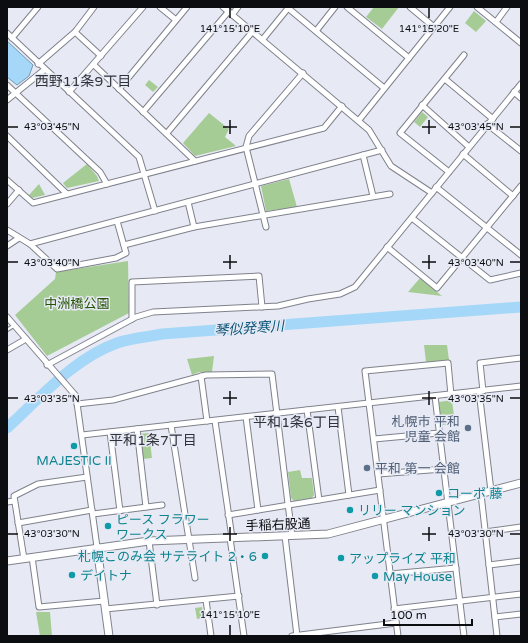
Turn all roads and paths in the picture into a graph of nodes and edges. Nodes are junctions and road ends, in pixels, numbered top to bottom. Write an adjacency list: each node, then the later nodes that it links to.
1 (38, 7): 23 (street)
2 (94, 7): 21 (street)
3 (143, 7): 27 (street)
4 (160, 7): 16 (street)
5 (187, 7): 16 (street)
6 (223, 7): 15 (street)
7 (238, 7): 15 (street)
8 (289, 7): 20 (street); 24 (street)
9 (335, 7): 20 (street)
10 (347, 7): 28 (street)
11 (410, 7): 18 (street)
12 (450, 7): 18 (street)
13 (477, 7): 17 (street)
14 (507, 7): 17 (street)
15 (230, 13): 19 (street); 45 (street)
16 (176, 20): 37 (street)
17 (496, 22): 25 (street)
18 (434, 26): 28 (street)
19 (253, 31): 24 (street); 49 (street)
20 (316, 31): 36 (street)
21 (75, 32): 27 (street); 29 (street)
22 (7, 33): 23 (street)
23 (12, 38): 29 (street)
24 (263, 39): 32 (street)
25 (521, 43)
26 (464, 55): 33 (street)
27 (101, 56): 30 (street)
28 (409, 58): 36 (street)
29 (38, 64): 31 (street)
30 (94, 65): 37 (street); 38 (street)
31 (44, 70): 38 (street); 40 (street)
32 (303, 73): 44 (street); 51 (street)
33 (445, 79): 43 (street); 46 (street)
34 (521, 84): 39 (street)
35 (7, 85): 40 (street)
36 (384, 88): 47 (street)
37 (119, 89): 45 (street)
38 (69, 92): 59 (street)
39 (514, 92): 41 (street); 46 (street)
40 (15, 93): 42 (street); 62 (street)
41 (521, 98)
42 (7, 100)
43 (422, 105): 52 (street); 58 (street)
44 (342, 106): 47 (street); 51 (street)
45 (143, 112): 49 (street)
46 (492, 119): 48 (street)
47 (359, 120): 53 (street)
48 (488, 124): 52 (street); 54 (street)
49 (167, 133): 57 (street)
50 (7, 136): 67 (street)
51 (246, 147): 57 (street); 61 (street)
52 (469, 147): 55 (street)
53 (382, 150): 56 (street); 66 (street)
54 (521, 151)
55 (463, 154): 58 (street); 70 (street)
56 (363, 155): 61 (street); 69 (street)
57 (195, 161): 59 (street)
58 (448, 172): 64 (street)
59 (145, 174): 62 (street); 73 (street)
60 (7, 180): 65 (street)
61 (255, 183): 71 (street); 74 (street)
62 (106, 184): 67 (street)
63 (521, 186): 70 (street)
64 (436, 188): 66 (street); 79 (street)
65 (19, 190): 67 (street); 72 (street)
66 (432, 193): 75 (street)
67 (67, 194)
68 (390, 194): 69 (street)
69 (373, 196): 74 (street)
70 (513, 196): 79 (street)
71 (188, 202): 73 (street); 77 (street)
72 (7, 204)
73 (154, 211): 76 (street)
74 (264, 215): 77 (street); 78 (street)
75 (412, 218): 85 (street); 87 (street)
76 (117, 221): 82 (street); 83 (street)
77 (194, 227): 83 (street)
78 (266, 227)
79 (487, 228): 86 (street); 87 (street)
80 (7, 230): 81 (street)
81 (19, 238): 82 (street); 84 (street)
82 (30, 244): 83 (street)
83 (124, 244)
84 (7, 246)
85 (388, 247): 87 (street); 89 (street)
86 (521, 255)
87 (462, 258): 88 (street)
88 (521, 273)
89 (262, 307): 91 (street); 91 (street)
90 (7, 317): 92 (street)
91 (132, 319): 97 (street)
92 (14, 325): 93 (lane); 94 (street)
93 (7, 330)
94 (26, 339): 95 (street); 97 (street)
95 (7, 350)
96 (521, 358): 100 (street)
97 (47, 365): 104 (street)
98 (201, 376): 104 (street); 107 (street); 109 (street)
99 (521, 386): 100 (street)
100 (481, 391): 101 (street); 122 (street)
101 (451, 394): 102 (street); 103 (street)
102 (435, 396): 103 (street); 114 (street)
103 (369, 403): 105 (street); 116 (street)
104 (77, 404): 115 (street)
105 (338, 407): 106 (street); 124 (street)
106 (307, 410): 107 (street); 125 (street)
107 (277, 413): 108 (street); 130 (street)
108 (246, 417): 110 (street); 132 (street)
109 (207, 421): 110 (street); 111 (street)
110 (215, 421): 135 (street)
111 (171, 425): 112 (street); 142 (street)
112 (136, 430): 113 (street); 131 (street)
113 (110, 432): 115 (street); 133 (street)
114 (439, 433): 116 (street); 117 (street)
115 (82, 435): 119 (street)
116 (374, 440): 118 (street)
117 (444, 469): 118 (street); 128 (street)
118 (378, 474): 121 (street)
119 (87, 477): 126 (street); 134 (street)
120 (521, 483): 122 (street, 手稲右股通)
121 (380, 490): 124 (street); 136 (street)
122 (491, 491): 123 (street, 手稲右股通)
123 (481, 494): 128 (street, 手稲右股通); 139 (street)
124 (349, 495): 125 (street)
125 (318, 500): 130 (street)
126 (14, 501): 127 (street); 137 (street)
127 (7, 502)
128 (448, 503): 136 (street, 手稲右股通); 150 (street)
129 (162, 505): 131 (street)
130 (288, 505): 132 (street); 140 (street)
131 (146, 507): 133 (street)
132 (258, 510): 135 (street)
133 (120, 511): 134 (street)
134 (93, 512): 137 (street); 144 (street)
135 (228, 515): 141 (street)
136 (384, 521): 140 (street, 手稲右股通); 151 (street)
137 (18, 523): 146 (street)
138 (521, 528): 139 (street)
139 (485, 532): 149 (street)
140 (288, 536): 141 (street, 手稲右股通); 169 (street)
141 (231, 538): 142 (street, 手稲右股通); 154 (street)
142 (189, 539): 143 (street, 手稲右股通); 152 (street)
143 (149, 541): 144 (street, 手稲右股通); 159 (street)
144 (97, 548): 145 (street, 手稲右股通); 157 (street)
145 (32, 557): 146 (street, 手稲右股通); 157 (street)
146 (24, 559): 147 (street, 手稲右股通)
147 (7, 561)
148 (521, 561): 149 (street)
149 (489, 565): 155 (street)
150 (456, 568): 151 (street); 158 (street)
151 (390, 574): 161 (street)
152 (195, 578)
153 (521, 594): 155 (street)
154 (239, 596): 156 (street); 168 (street)
155 (492, 597): 158 (street); 163 (street)
156 (206, 600): 159 (street); 167 (street)
157 (104, 601): 160 (street)
158 (460, 601): 161 (street); 171 (street)
159 (156, 605): 160 (street)
160 (105, 609): 166 (street)
161 (394, 609): 164 (street)
162 (521, 614): 163 (street)
163 (495, 617): 172 (street)
164 (396, 623): 165 (street); 170 (street)
165 (330, 634): 169 (street)
166 (109, 636)
167 (211, 636)
168 (244, 636)
169 (296, 636)
170 (398, 636)
171 (464, 636)
172 (497, 636)

